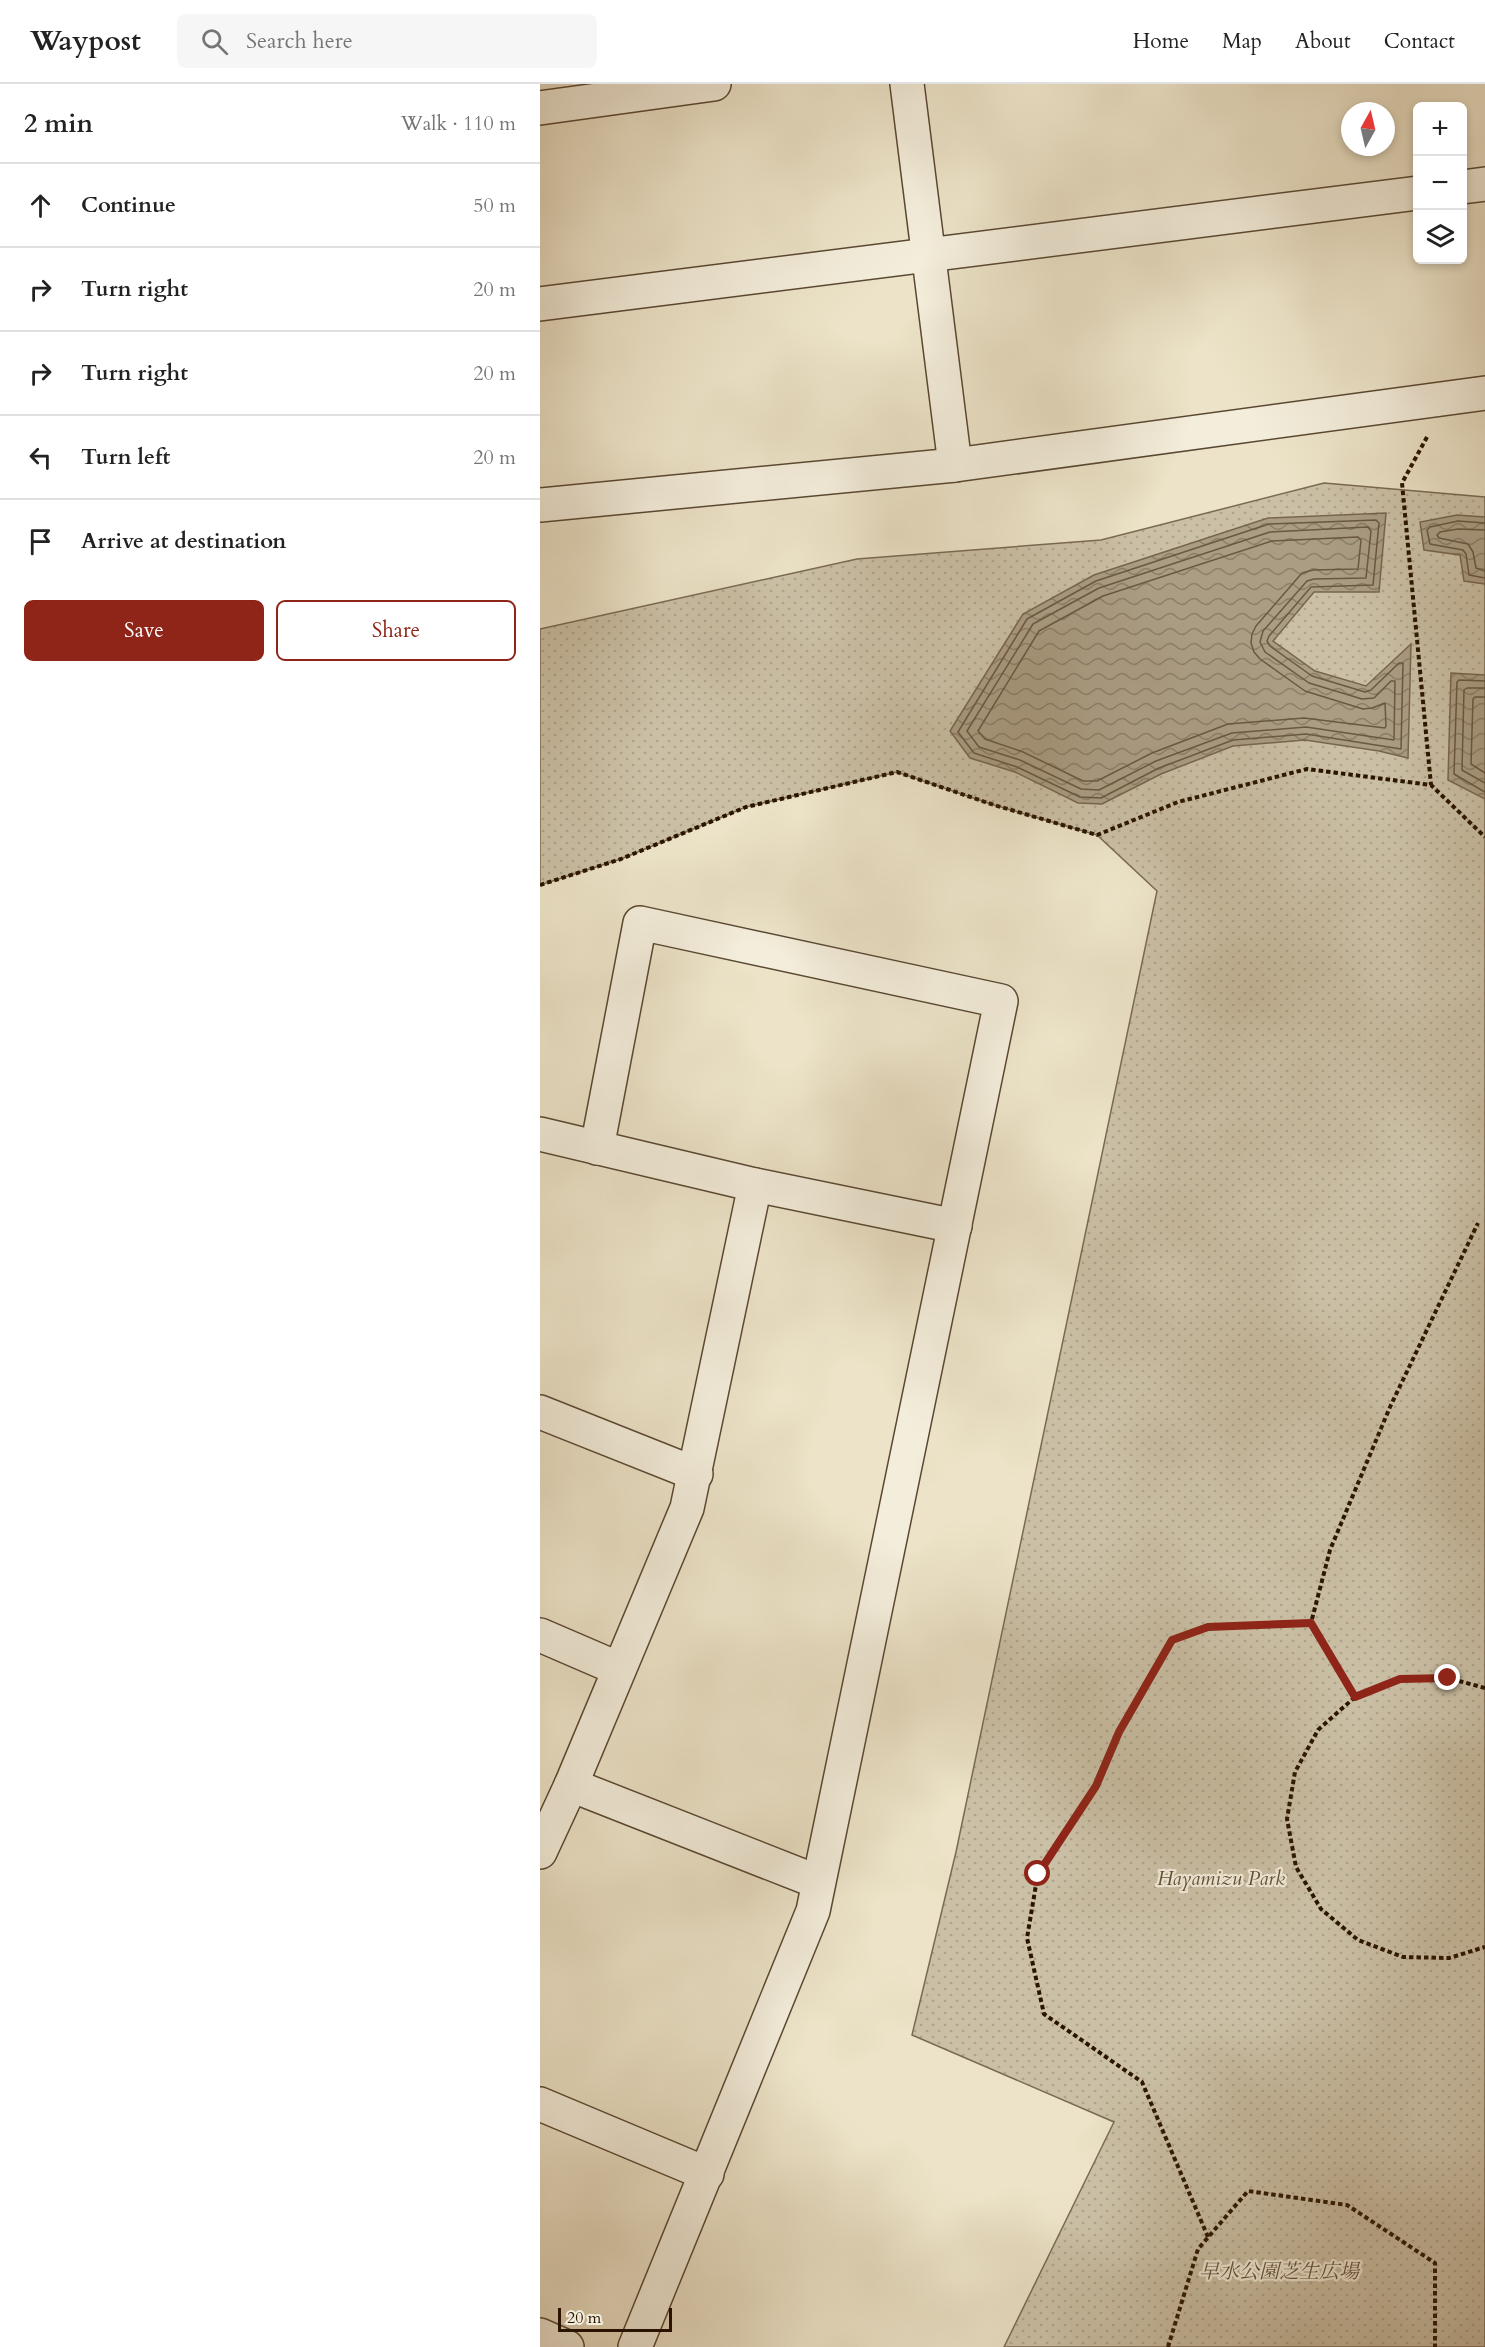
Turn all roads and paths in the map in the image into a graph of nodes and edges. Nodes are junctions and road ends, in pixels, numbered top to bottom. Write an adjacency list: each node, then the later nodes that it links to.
1 (714, 84): 3 (street)
2 (907, 84): 7 (street)
3 (540, 108)
4 (1485, 184): 5 (street)
5 (1467, 186)
6 (1413, 194): 7 (street)
7 (929, 255): 8 (street); 10 (street)
8 (540, 304)
9 (1485, 393): 10 (street)
10 (955, 465): 12 (street)
11 (1402, 483): 13 (path)
12 (540, 505)
13 (1431, 785): 14 (path); 15 (path)
14 (1485, 837)
15 (540, 885)
16 (540, 1134): 17 (street)
17 (597, 1148): 18 (street); 20 (street)
18 (755, 1185): 20 (street); 22 (street)
19 (1478, 1223): 23 (path)
20 (955, 1226): 30 (street)
21 (540, 1412): 22 (street)
22 (696, 1474): 25 (street)
23 (1311, 1623): 27 (path); 34 (path)
24 (540, 1635): 25 (street)
25 (619, 1668): 28 (street)
26 (1485, 1688): 27 (path)
27 (1355, 1697): 31 (path)
28 (571, 1785): 29 (street); 30 (street)
29 (540, 1852)
30 (818, 1882): 33 (street)
31 (1485, 1947)
32 (540, 2104): 33 (street)
33 (707, 2174): 37 (street)
34 (1208, 2237): 38 (path); 39 (path)
35 (540, 2335): 36 (street)
36 (567, 2347)
37 (635, 2347)
38 (1168, 2347)
39 (1435, 2347)

